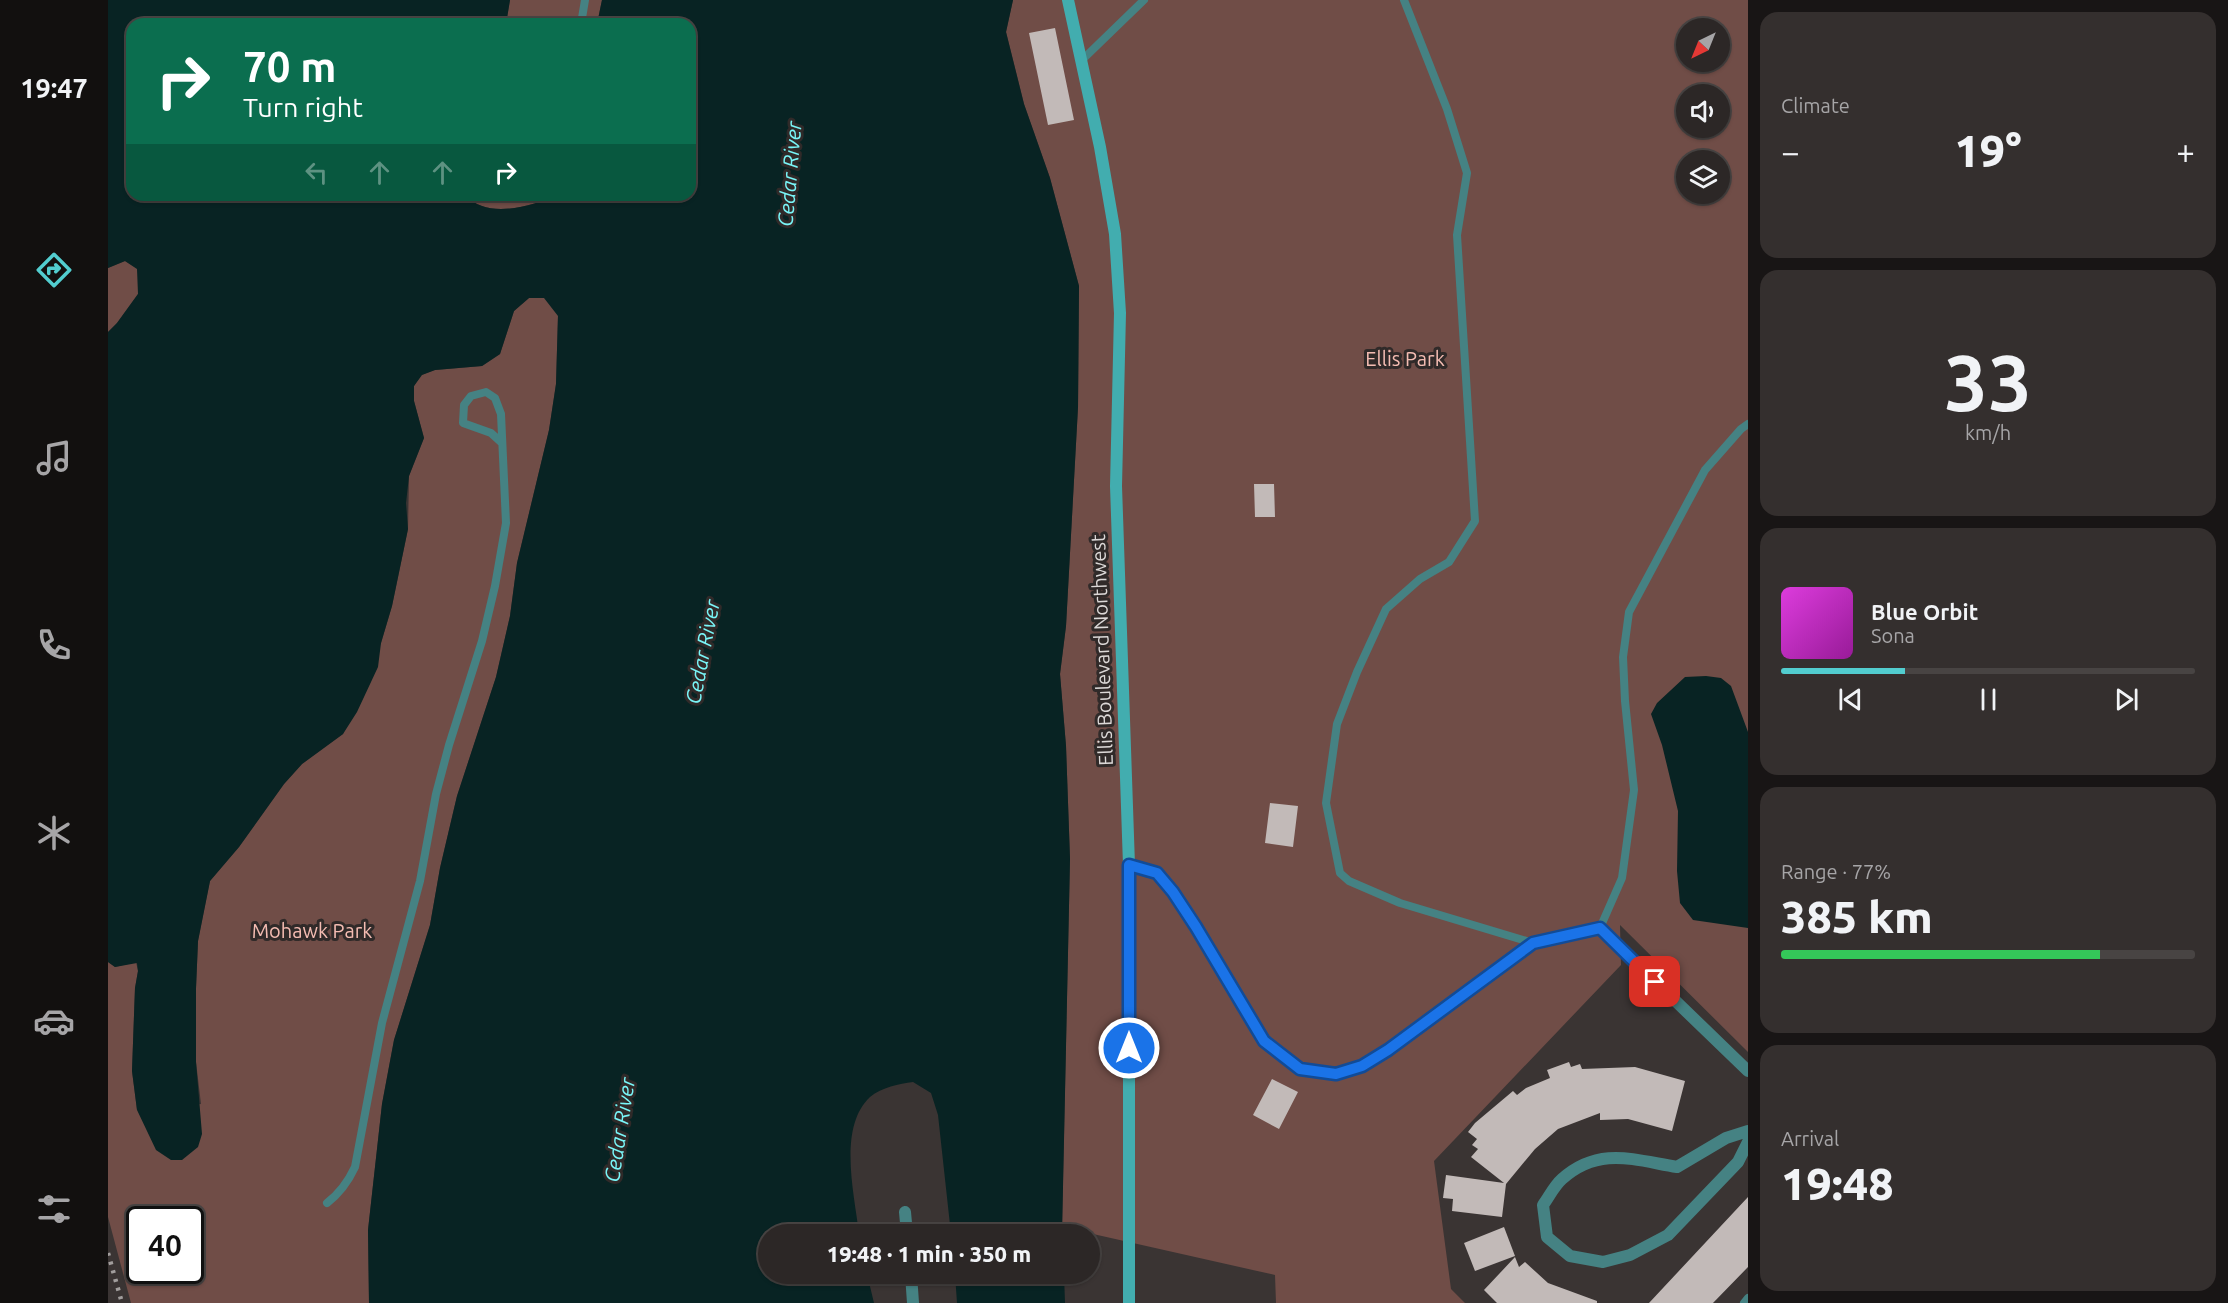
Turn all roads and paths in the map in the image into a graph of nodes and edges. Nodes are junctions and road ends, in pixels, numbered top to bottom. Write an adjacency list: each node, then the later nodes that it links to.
1 (585, 0): 5 (lane)
2 (1068, 0): 6 (street, Ellis Boulevard Northwest)
3 (1144, 0): 6 (lane)
4 (1404, 0): 11 (lane)
5 (582, 18)
6 (1081, 61): 9 (street, Ellis Boulevard Northwest)
7 (1748, 424): 10 (lane)
8 (502, 443): 8 (lane); 15 (lane)
9 (1129, 865): 11 (lane); 21 (street, Ellis Boulevard Northwest)
10 (1600, 928): 11 (lane); 12 (street)
11 (1533, 943)
12 (1748, 1071)
13 (1748, 1131): 14 (street)
14 (1748, 1142)
15 (327, 1203)
16 (905, 1212): 17 (street)
17 (906, 1224)
18 (912, 1284): 20 (street)
19 (1748, 1298): 22 (lane)
20 (913, 1303)
21 (1129, 1303)
22 (1744, 1303)

